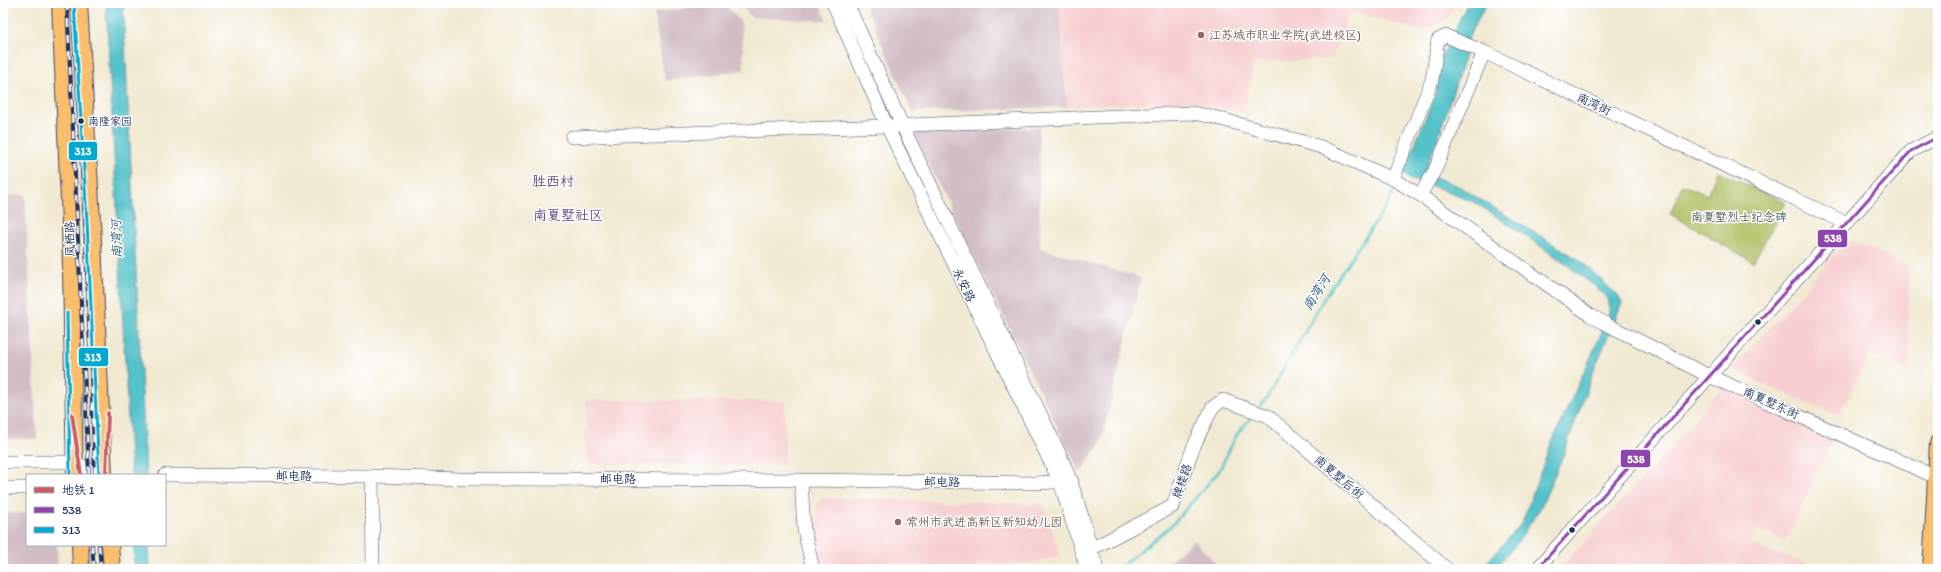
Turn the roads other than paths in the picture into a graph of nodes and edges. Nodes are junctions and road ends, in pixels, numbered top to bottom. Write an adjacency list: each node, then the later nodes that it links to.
1 (60, 3): 17 (main road, 凤栖路)
2 (79, 3): 19 (main road, 凤栖路)
3 (833, 3): 6 (street, 永安路)
4 (847, 3): 7 (street, 永安路)
5 (1478, 49): 10 (street, 南湾街); 11 (street); 12 (street, 南湾街)
6 (887, 126): 7 (street, 南夏墅东街); 8 (street, 南夏墅东街); 24 (street, 永安路)
7 (902, 126): 10 (street, 南夏墅东街); 24 (street, 永安路)
8 (572, 137)
9 (1938, 138): 12 (street)
10 (1393, 179): 11 (street, 南夏墅东街)
11 (1422, 192): 13 (street, 南夏墅东街)
12 (1846, 223): 13 (street)
13 (1709, 376): 22 (street, 南夏墅东街); 36 (street)
14 (1223, 400): 29 (street, 牌楼路); 35 (street, 南夏墅后街)
15 (1938, 443): 22 (main road)
16 (3, 462): 17 (street)
17 (75, 468): 18 (street)
18 (96, 474)
19 (104, 474)
20 (166, 475): 21 (street, 邮电路)
21 (372, 476): 23 (street, 邮电路); 33 (street)
22 (1937, 477): 37 (main road)
23 (802, 480): 24 (street, 邮电路); 34 (street)
24 (1066, 481): 29 (street, 永安路); 30 (street, 永安路)
25 (3, 488): 26 (street)
26 (26, 488)
27 (80, 546): 31 (main road)
28 (110, 546): 32 (main road)
29 (1093, 548): 30 (street, 永安路)
30 (1093, 567)
31 (81, 569)
32 (112, 569)
33 (373, 569)
34 (813, 569)
35 (1447, 569)
36 (1537, 569)
37 (1931, 569)

